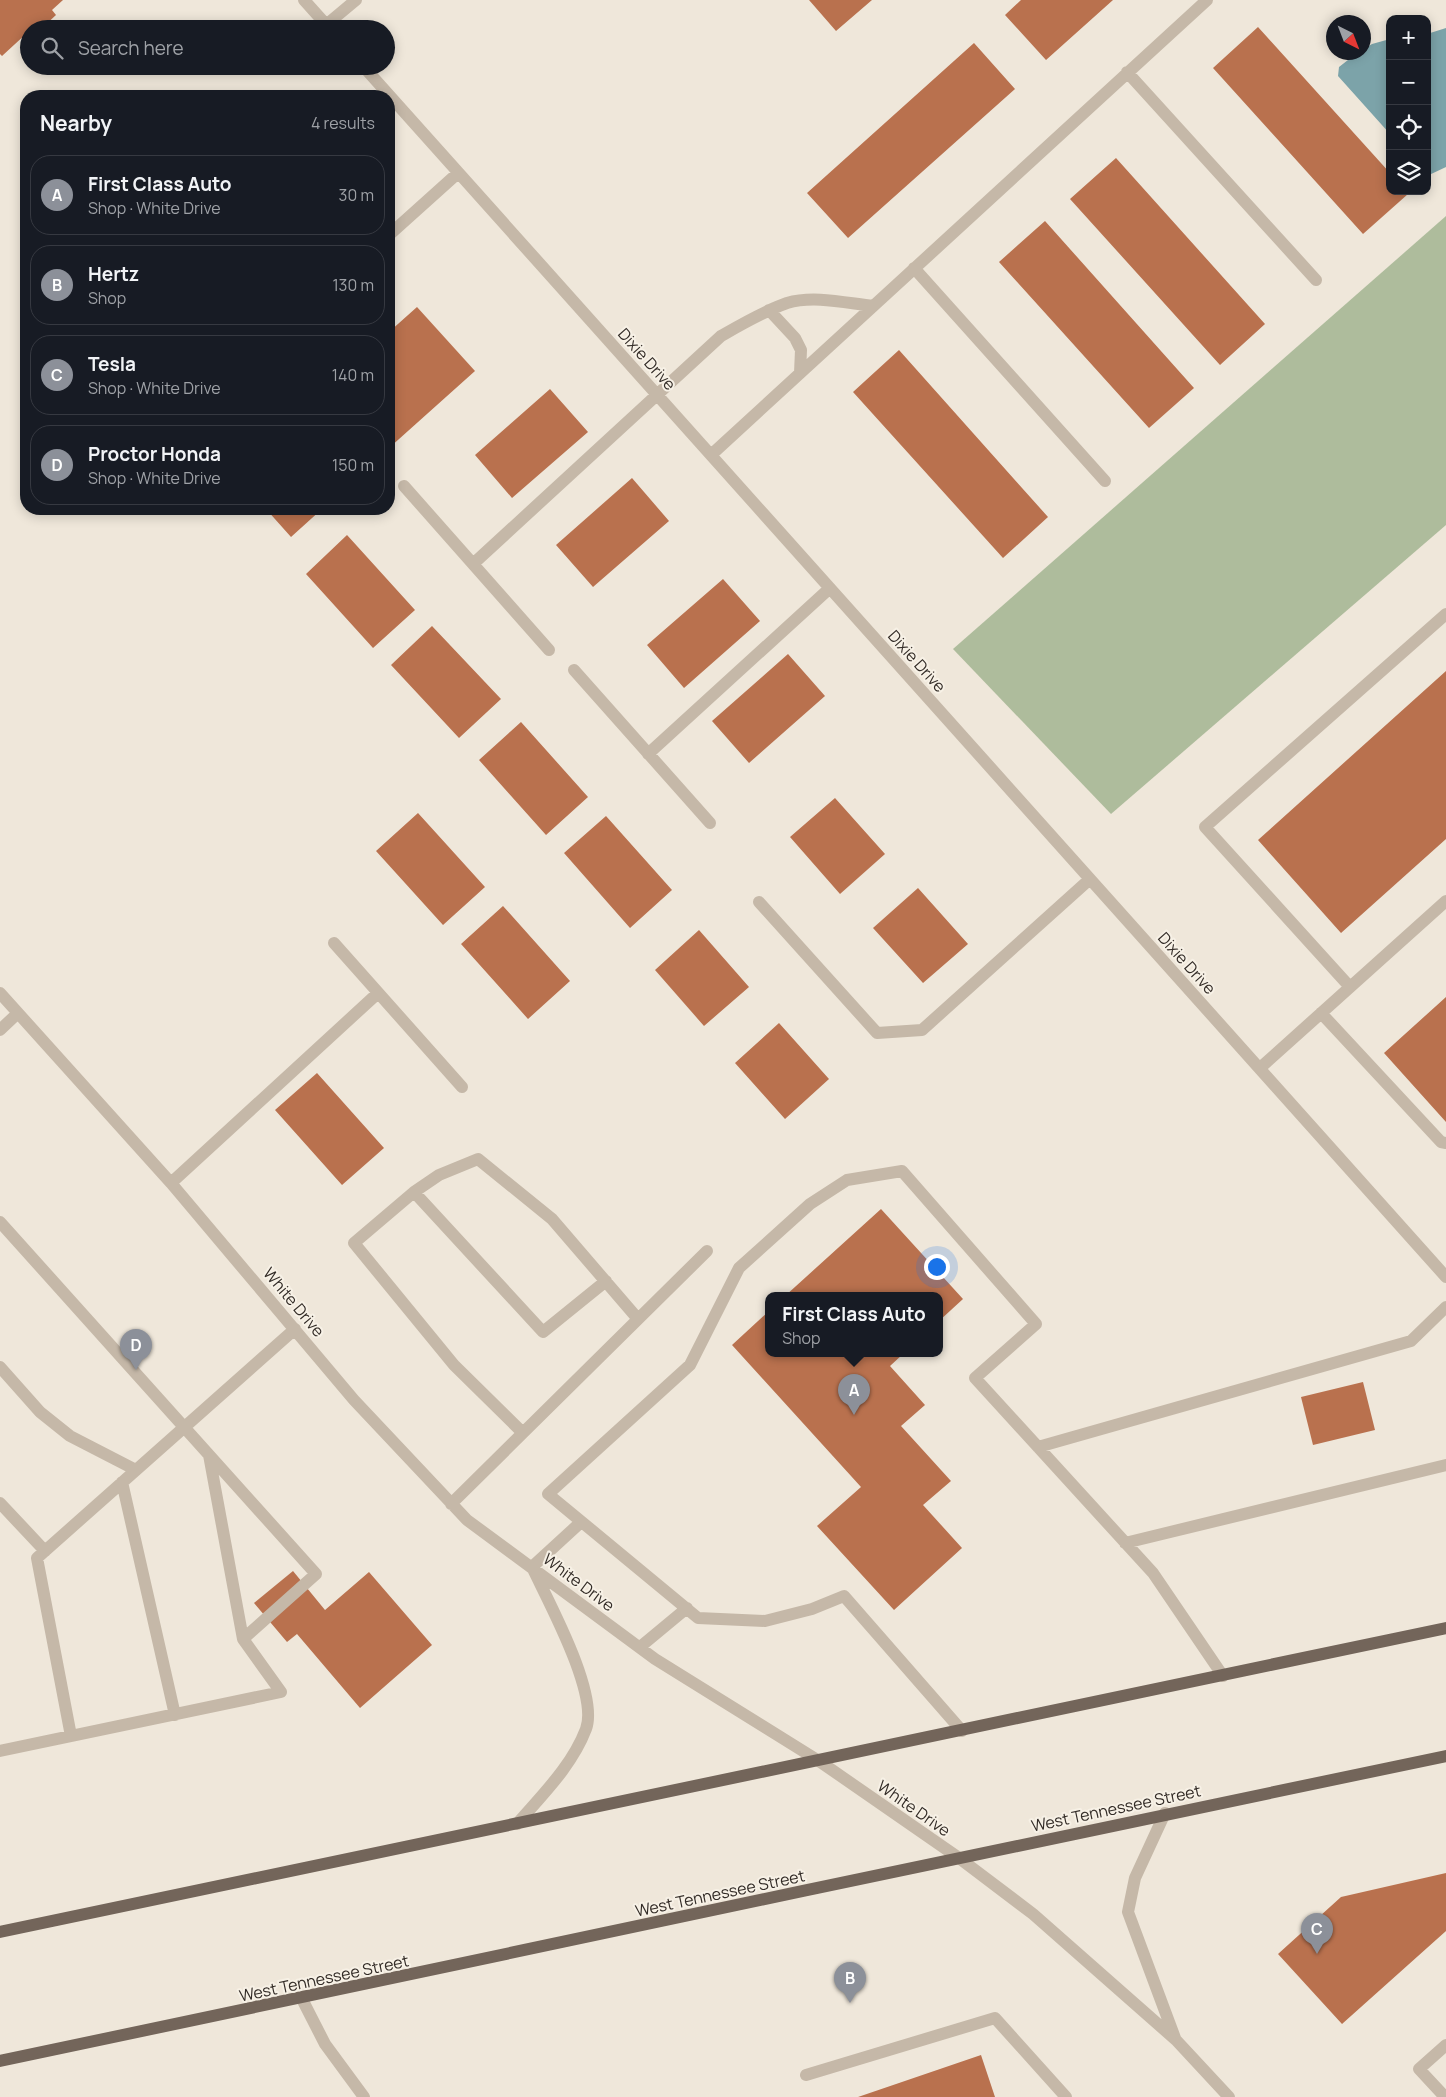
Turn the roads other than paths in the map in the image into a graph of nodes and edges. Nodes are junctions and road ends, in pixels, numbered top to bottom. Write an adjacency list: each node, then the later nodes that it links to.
1 (304, 0): 4 (street)
2 (356, 0): 5 (street)
3 (1207, 0): 6 (street)
4 (322, 20)
5 (335, 20)
6 (1127, 72): 12 (street); 13 (street)
7 (371, 75): 8 (street, Dixie Drive)
8 (384, 90)
9 (395, 102): 10 (street, Dixie Drive)
10 (458, 173): 11 (street); 17 (street, Dixie Drive)
11 (395, 230)
12 (914, 268): 14 (street); 19 (street)
13 (1316, 280)
14 (873, 306): 15 (street); 16 (street)
15 (770, 310): 16 (street); 17 (street)
16 (800, 374): 18 (street)
17 (656, 394): 18 (street, Dixie Drive); 21 (street)
18 (711, 455): 22 (street, Dixie Drive)
19 (1105, 480)
20 (404, 486): 21 (street)
21 (473, 564): 24 (street)
22 (830, 588): 26 (street); 28 (street, Dixie Drive)
23 (1446, 614): 32 (street)
24 (549, 650)
25 (574, 670): 26 (street)
26 (648, 754): 27 (street)
27 (710, 823)
28 (1090, 880): 30 (street); 38 (street, Dixie Drive)
29 (1446, 901): 32 (street)
30 (759, 902)
31 (334, 944): 34 (street)
32 (1350, 987): 36 (street)
33 (0, 993): 35 (street, White Drive)
34 (378, 993): 39 (street); 41 (street)
35 (18, 1013): 37 (street); 41 (street, White Drive)
36 (1321, 1013): 38 (street); 40 (street)
37 (0, 1030)
38 (1260, 1068): 45 (street, Dixie Drive)
39 (462, 1088)
40 (1446, 1143)
41 (171, 1183): 49 (street, White Drive)
42 (414, 1192): 46 (street); 46 (street); 52 (street)
43 (0, 1222): 51 (street)
44 (707, 1251): 48 (street)
45 (1446, 1277)
46 (606, 1281): 48 (street)
47 (1446, 1308): 53 (street)
48 (638, 1319): 52 (street)
49 (295, 1329): 51 (street); 59 (street, White Drive)
50 (0, 1367): 56 (street)
51 (184, 1427): 54 (street); 56 (street)
52 (522, 1432): 59 (street)
53 (1038, 1447): 60 (street); 61 (street)
54 (209, 1454): 66 (street); 66 (street)
55 (1446, 1465): 61 (street)
56 (136, 1470): 57 (street)
57 (122, 1482): 62 (street); 69 (street)
58 (0, 1503): 62 (street)
59 (451, 1504): 63 (street, White Drive)
60 (581, 1522): 63 (street); 64 (street)
61 (1125, 1543): 68 (street)
62 (45, 1551): 71 (street)
63 (532, 1567): 67 (street, White Drive); 76 (street)
64 (686, 1608): 67 (street); 70 (street)
65 (1446, 1628): 68 (main road)
66 (243, 1639): 69 (street)
67 (640, 1647): 74 (street, White Drive)
68 (1223, 1676): 70 (main road)
69 (176, 1715): 71 (street)
70 (962, 1731): 74 (main road)
71 (71, 1736): 72 (street)
72 (0, 1752)
73 (1446, 1756): 75 (main road, West Tennessee Street)
74 (818, 1761): 76 (main road); 77 (street, White Drive)
75 (1165, 1813): 77 (main road, West Tennessee Street); 80 (street)
76 (517, 1824): 78 (main road)
77 (959, 1858): 79 (main road, West Tennessee Street); 80 (street, White Drive)
78 (0, 1932)
79 (302, 1999): 82 (main road, West Tennessee Street); 84 (street)
80 (1176, 2040): 86 (street, White Drive)
81 (1446, 2045): 87 (street)
82 (0, 2061)
83 (806, 2075): 85 (street)
84 (364, 2097)
85 (1066, 2097)
86 (1228, 2097)
87 (1445, 2097)

